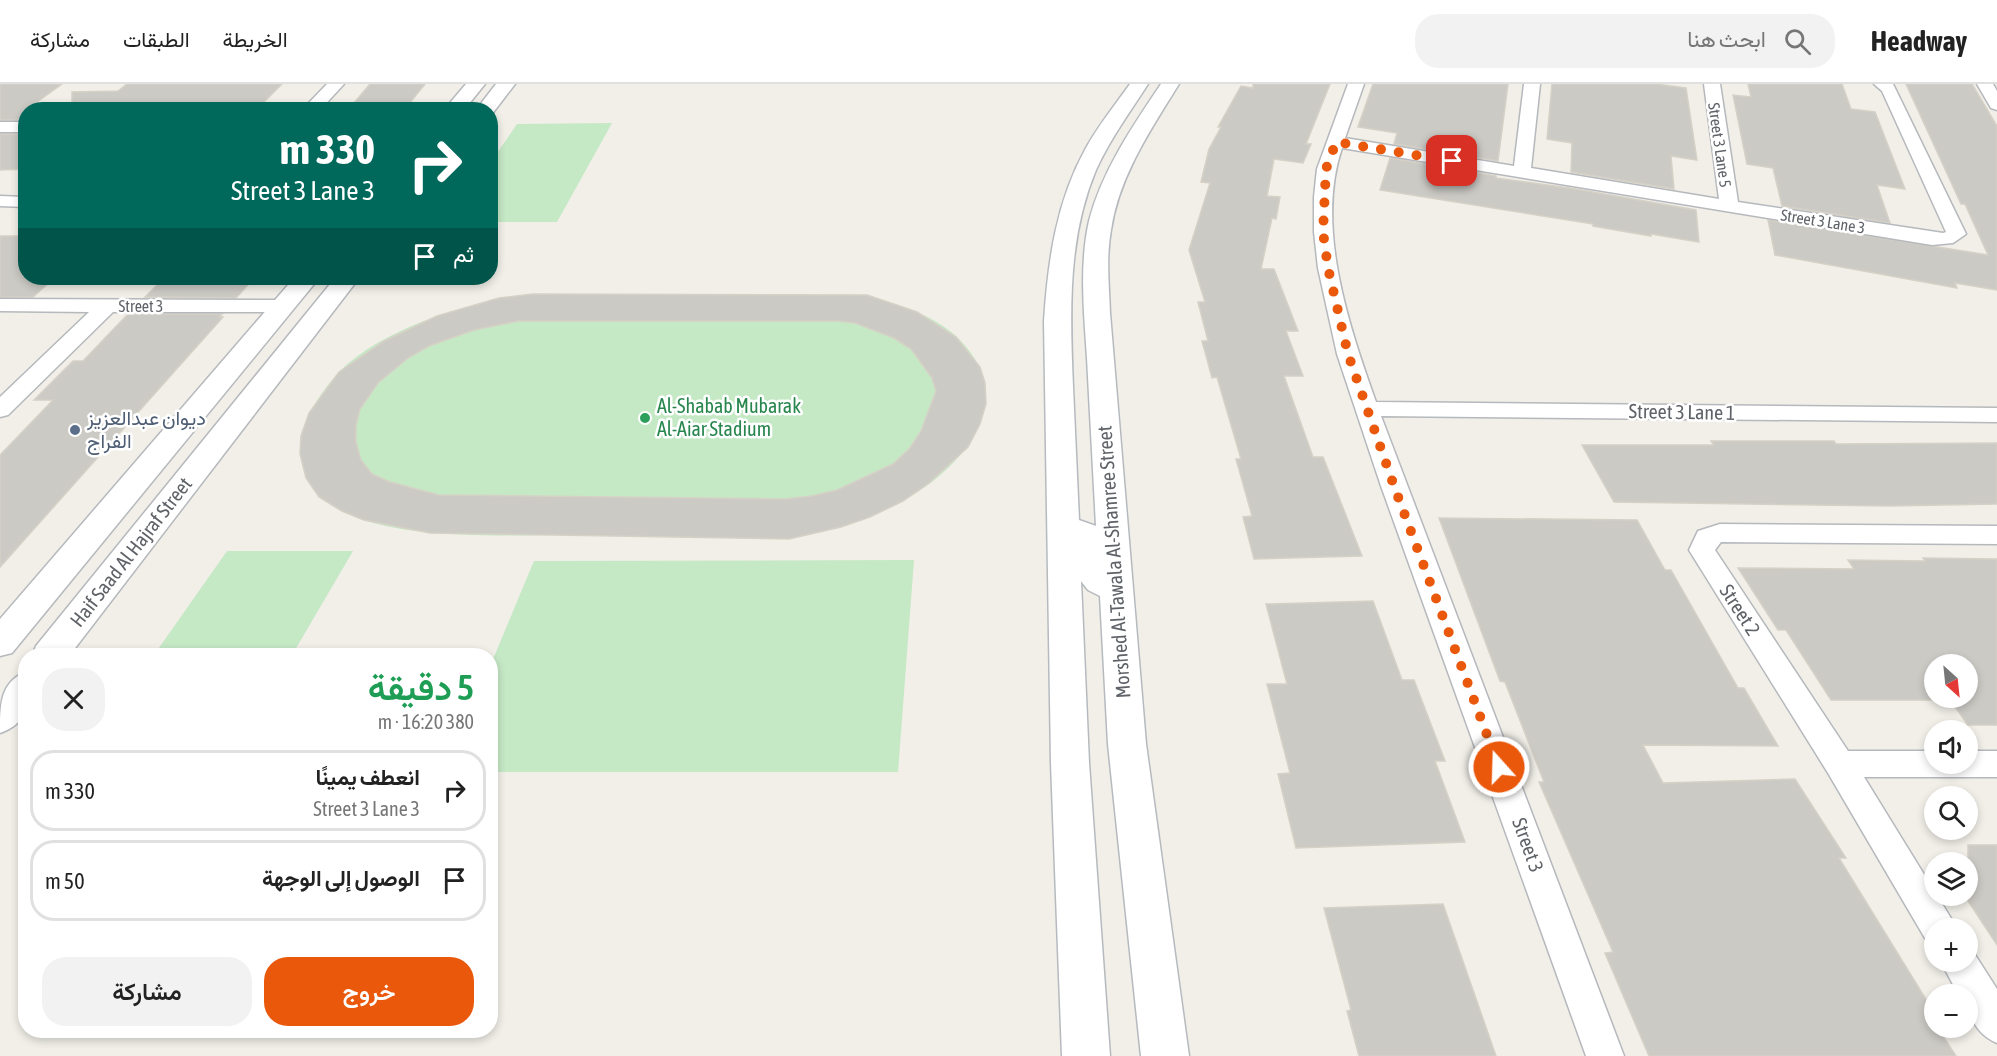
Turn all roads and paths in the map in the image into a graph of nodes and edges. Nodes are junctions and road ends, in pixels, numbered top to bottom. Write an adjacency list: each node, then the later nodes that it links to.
1 (336, 84): 10 (street)
2 (476, 84): 11 (main road)
3 (506, 84): 12 (main road)
4 (1356, 84): 16 (street, Street 3)
5 (1532, 84): 17 (street)
6 (1712, 84): 20 (street, Street 3 Lane 5)
7 (1882, 84): 20 (street, Street 3 Lane 3)
8 (1985, 84): 13 (street)
9 (1157, 85): 29 (main road, Morshed Al-Tawala Al-Shamree Street); 30 (main road, Morshed Al-Tawala Al-Shamree Street)
10 (318, 102)
11 (460, 102)
12 (491, 102)
13 (1997, 105)
14 (0, 127): 15 (street)
15 (18, 127)
16 (1336, 142): 17 (street, Street 3 Lane 3); 26 (street, Street 3)
17 (1522, 172): 20 (street, Street 3 Lane 3)
18 (0, 201): 19 (street)
19 (18, 201)
20 (1729, 206)
21 (301, 285): 25 (main road, Haif Saad Al Hajraf Street)
22 (342, 285): 31 (main road, Haif Saad Al Hajraf Street)
23 (0, 305): 24 (street, Street 3)
24 (107, 306): 25 (street, Street 3); 27 (street)
25 (282, 306): 32 (main road, Haif Saad Al Hajraf Street)
26 (1366, 408): 28 (street, Street 3 Lane 1); 49 (street, Street 3)
27 (0, 410)
28 (1997, 415)
29 (1061, 437): 30 (main road); 33 (main road, Morshed Al-Tawala Al-Shamree Street)
30 (1109, 487): 37 (main road, Morshed Al-Tawala Al-Shamree Street)
31 (174, 499): 32 (main road); 36 (main road, Haif Saad Al Hajraf Street)
32 (120, 500): 35 (main road, Haif Saad Al Hajraf Street)
33 (1063, 531): 37 (main road); 47 (main road, Morshed Al-Tawala Al-Shamree Street)
34 (1997, 535): 42 (street, Street 2)
35 (83, 544): 36 (main road); 38 (main road, Haif Saad Al Hajraf Street)
36 (132, 550): 39 (main road, Haif Saad Al Hajraf Street)
37 (1116, 588): 48 (main road, Morshed Al-Tawala Al-Shamree Street)
38 (0, 643)
39 (55, 648)
40 (18, 696): 41 (main road)
41 (0, 718)
42 (1839, 764): 43 (street); 44 (street, Street 2)
43 (1997, 764)
44 (1933, 918)
45 (1965, 972): 46 (street)
46 (1997, 1024)
47 (1086, 1056)
48 (1165, 1056)
49 (1605, 1056)

